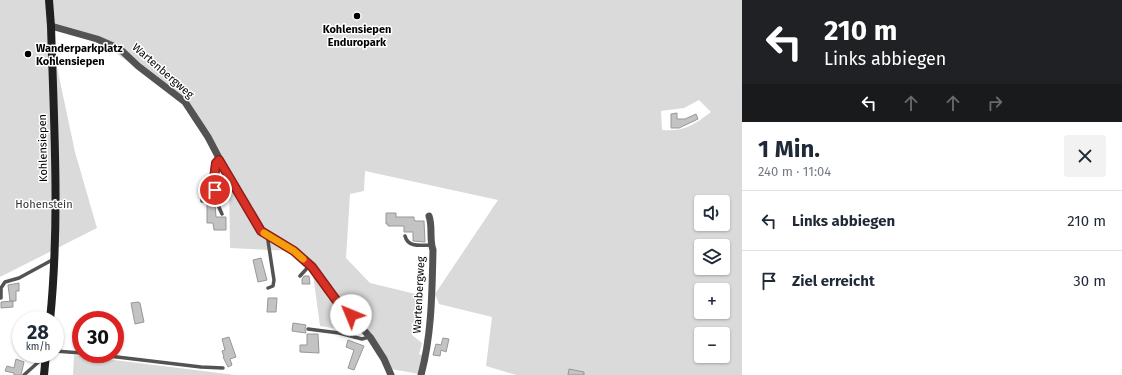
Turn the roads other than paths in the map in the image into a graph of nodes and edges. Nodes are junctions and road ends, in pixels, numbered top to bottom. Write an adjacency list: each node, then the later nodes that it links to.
1 (49, 0): 2 (street, Kohlensiepen)
2 (51, 26): 3 (street, Wartenbergweg); 11 (street, Kohlensiepen)
3 (219, 160): 5 (lane); 8 (street, Wartenbergweg)
4 (202, 185): 5 (lane)
5 (216, 201): 6 (lane)
6 (222, 214)
7 (429, 216): 10 (street, Wartenbergweg)
8 (268, 236): 12 (street, Wartenbergweg); 14 (lane)
9 (405, 236): 10 (lane)
10 (431, 245): 26 (street, Wartenbergweg)
11 (55, 259): 15 (lane); 16 (street, Kohlensiepen)
12 (310, 265): 13 (lane); 18 (street, Wartenbergweg)
13 (300, 276)
14 (268, 288)
15 (1, 298)
16 (51, 311)
17 (308, 329): 18 (lane)
18 (370, 337): 25 (street, Wartenbergweg)
19 (124, 358): 22 (lane)
20 (37, 363): 23 (lane)
21 (45, 363): 24 (street)
22 (223, 368)
23 (24, 375)
24 (44, 375)
25 (391, 375)
26 (422, 375)

